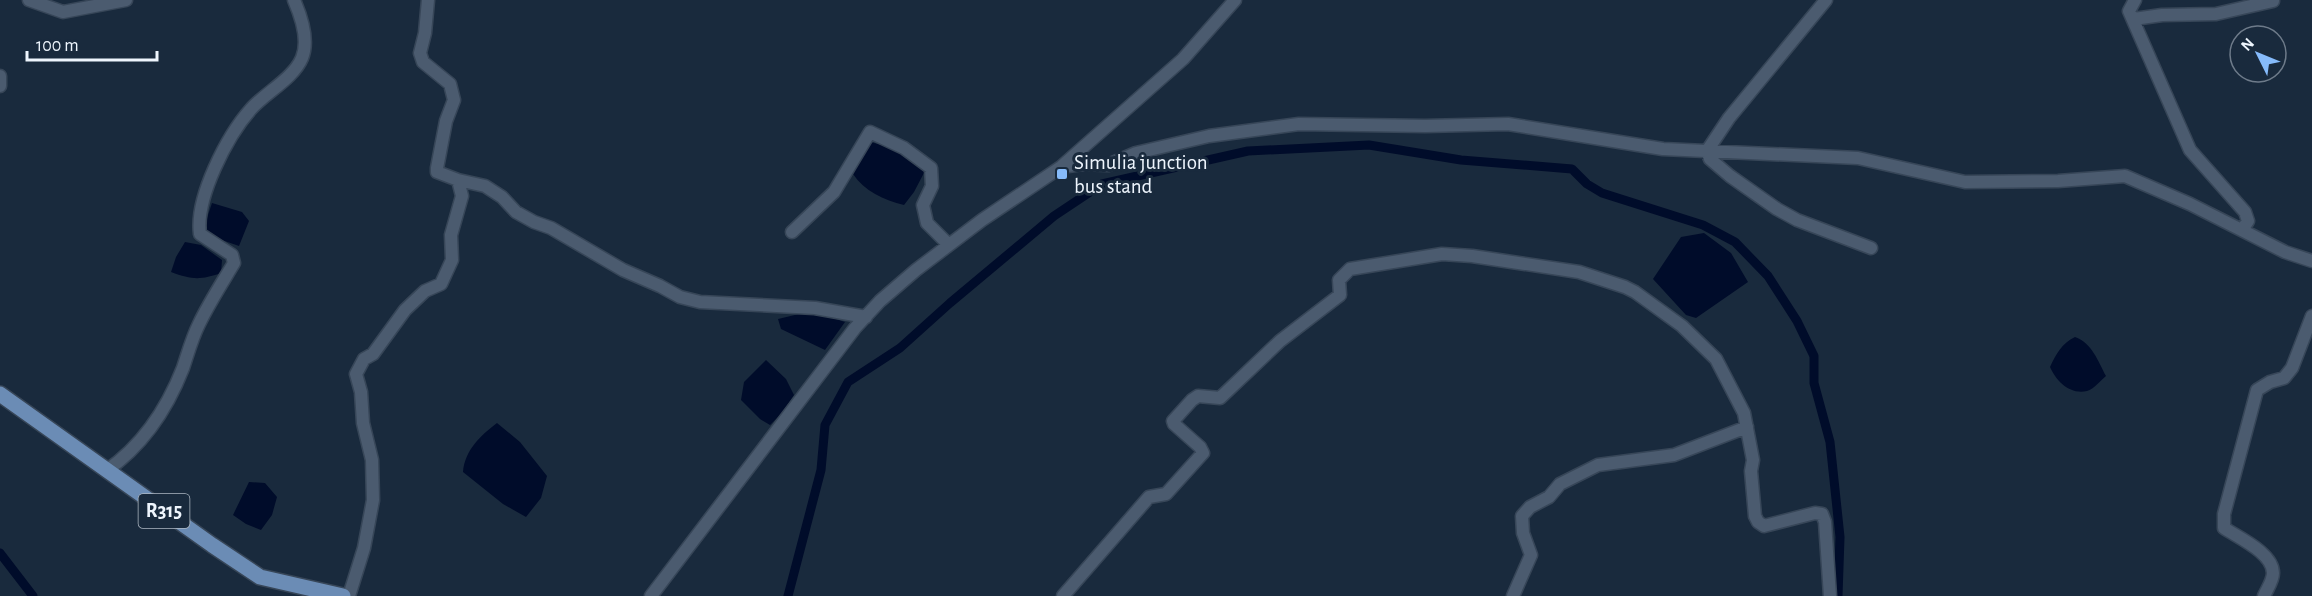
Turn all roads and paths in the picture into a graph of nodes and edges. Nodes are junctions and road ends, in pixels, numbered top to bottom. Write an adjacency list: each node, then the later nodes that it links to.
1 (28, 0): 2 (street)
2 (126, 0)
3 (294, 0): 24 (street)
4 (428, 0): 14 (street)
5 (1235, 0): 13 (street)
6 (1826, 0): 12 (street)
7 (2135, 0): 9 (street)
8 (2273, 1): 9 (street)
9 (2134, 19): 15 (street)
10 (0, 76): 11 (street)
11 (0, 86)
12 (1707, 151): 13 (street); 15 (street); 18 (street)
13 (1061, 167): 17 (street)
14 (458, 180): 20 (street); 26 (street)
15 (2242, 230): 19 (street)
16 (792, 232): 17 (street)
17 (949, 245): 20 (street)
18 (1871, 248)
19 (2312, 261)
20 (866, 316): 27 (street)
21 (2312, 316): 31 (street)
22 (0, 394): 24 (main road, R315)
23 (1748, 427): 28 (street); 29 (street); 30 (street)
24 (106, 471): 25 (main road, R315)
25 (343, 596)
26 (349, 596)
27 (651, 596)
28 (1063, 596)
29 (1513, 596)
30 (1830, 596)
31 (2264, 596)

